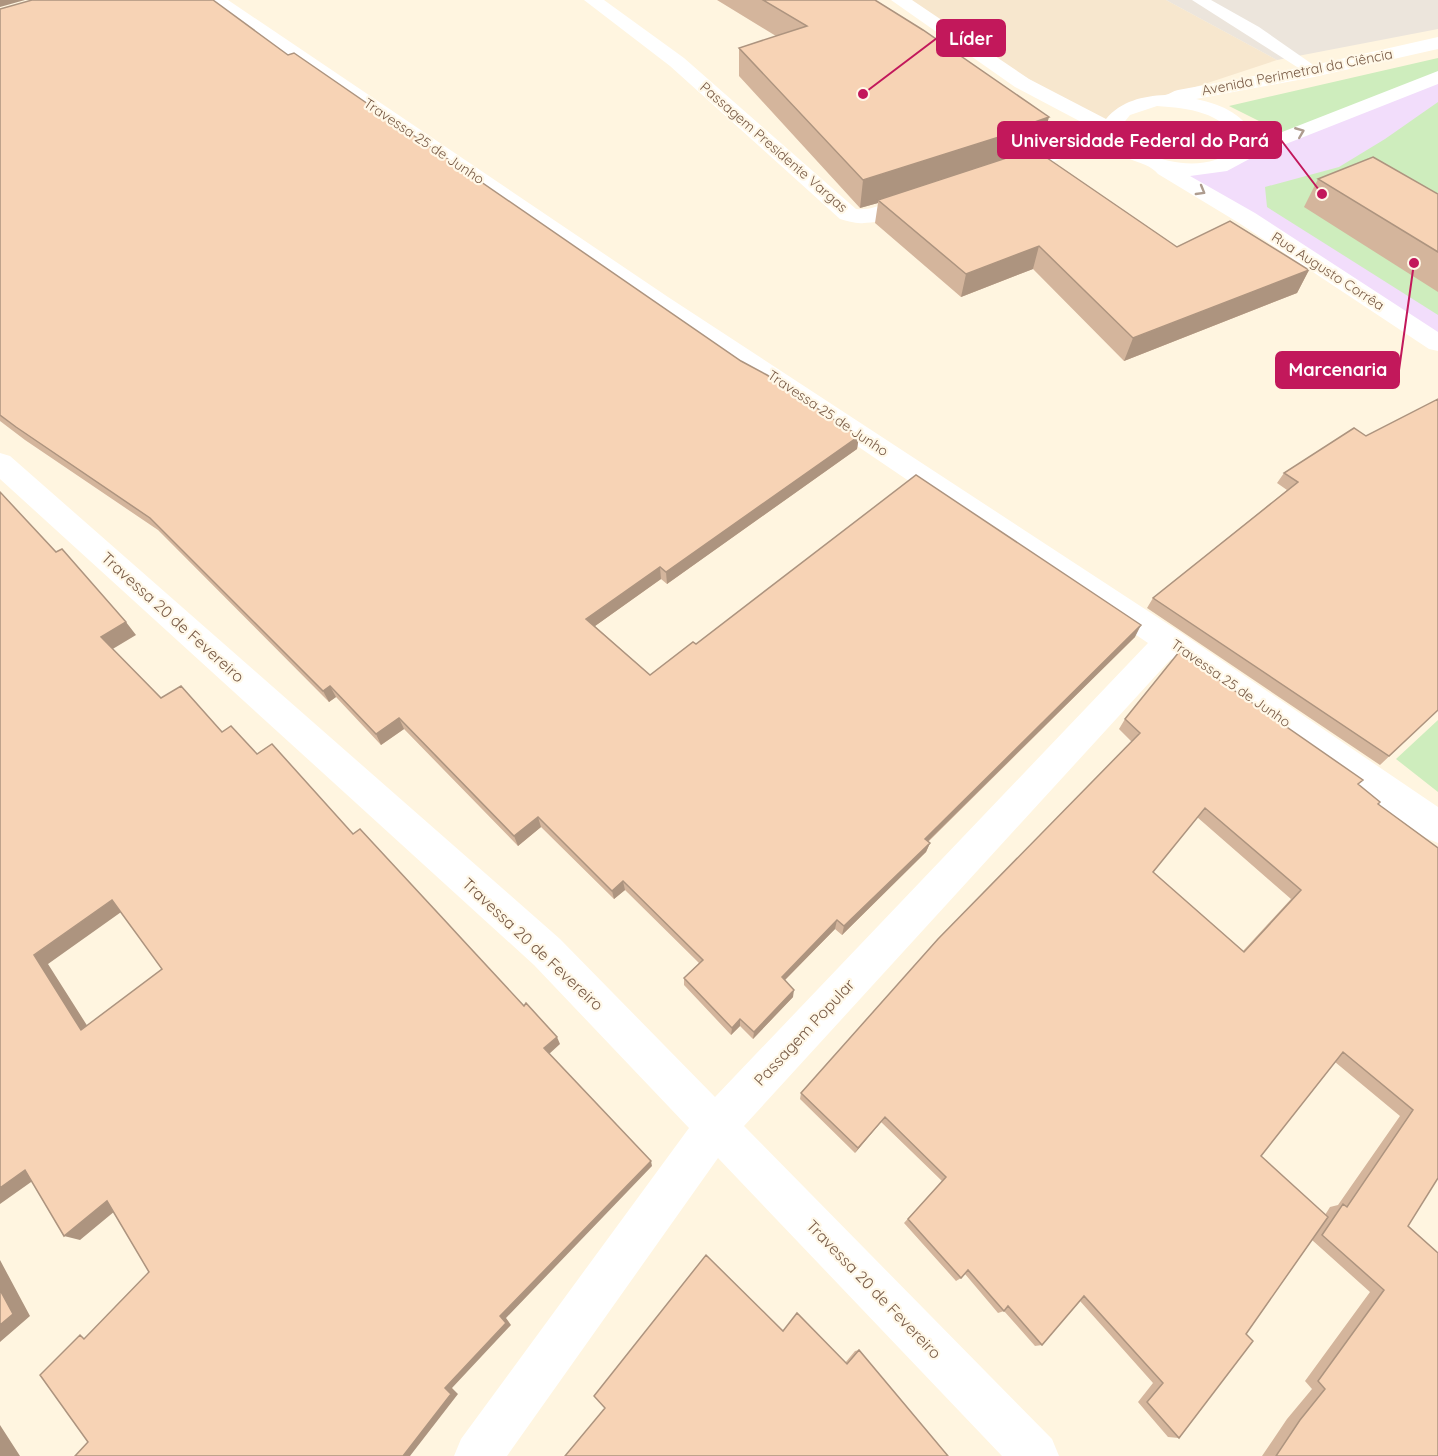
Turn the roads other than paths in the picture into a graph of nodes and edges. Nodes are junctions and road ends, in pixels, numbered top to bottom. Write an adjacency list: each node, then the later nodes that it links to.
1 (216, 0): 22 (street, Travessa 25 de Junho)
2 (593, 0): 18 (street, Passagem Presidente Vargas)
3 (900, 0): 8 (street)
4 (1200, 0): 6 (lane)
5 (1438, 43): 6 (street, Avenida Perimetral da Ciência)
6 (1314, 71): 10 (street, Avenida Perimetral da Ciência)
7 (1438, 77): 14 (street, one-way to 7)
8 (1022, 83): 9 (street); 13 (street)
9 (1090, 98)
10 (1156, 100): 12 (street); 14 (street)
11 (1112, 101): 12 (street)
12 (1133, 105): 13 (street)
13 (1111, 133): 15 (street); 17 (street)
14 (1246, 153): 16 (street)
15 (1155, 164): 16 (street); 19 (street, Rua Augusto Corrêa, one-way to 19)
16 (1228, 165): 19 (street, Rua Augusto Corrêa)
17 (981, 179)
18 (936, 194)
19 (1247, 218): 20 (street, Rua Augusto Corrêa)
20 (1438, 343)
21 (0, 463): 24 (street, Travessa 20 de Fevereiro)
22 (1169, 641): 23 (street, Travessa 25 de Junho); 24 (street, Passagem Popular)
23 (1438, 827)
24 (716, 1126): 25 (street, Passagem Popular); 26 (street, Travessa 20 de Fevereiro)
25 (478, 1456)
26 (1035, 1456)

